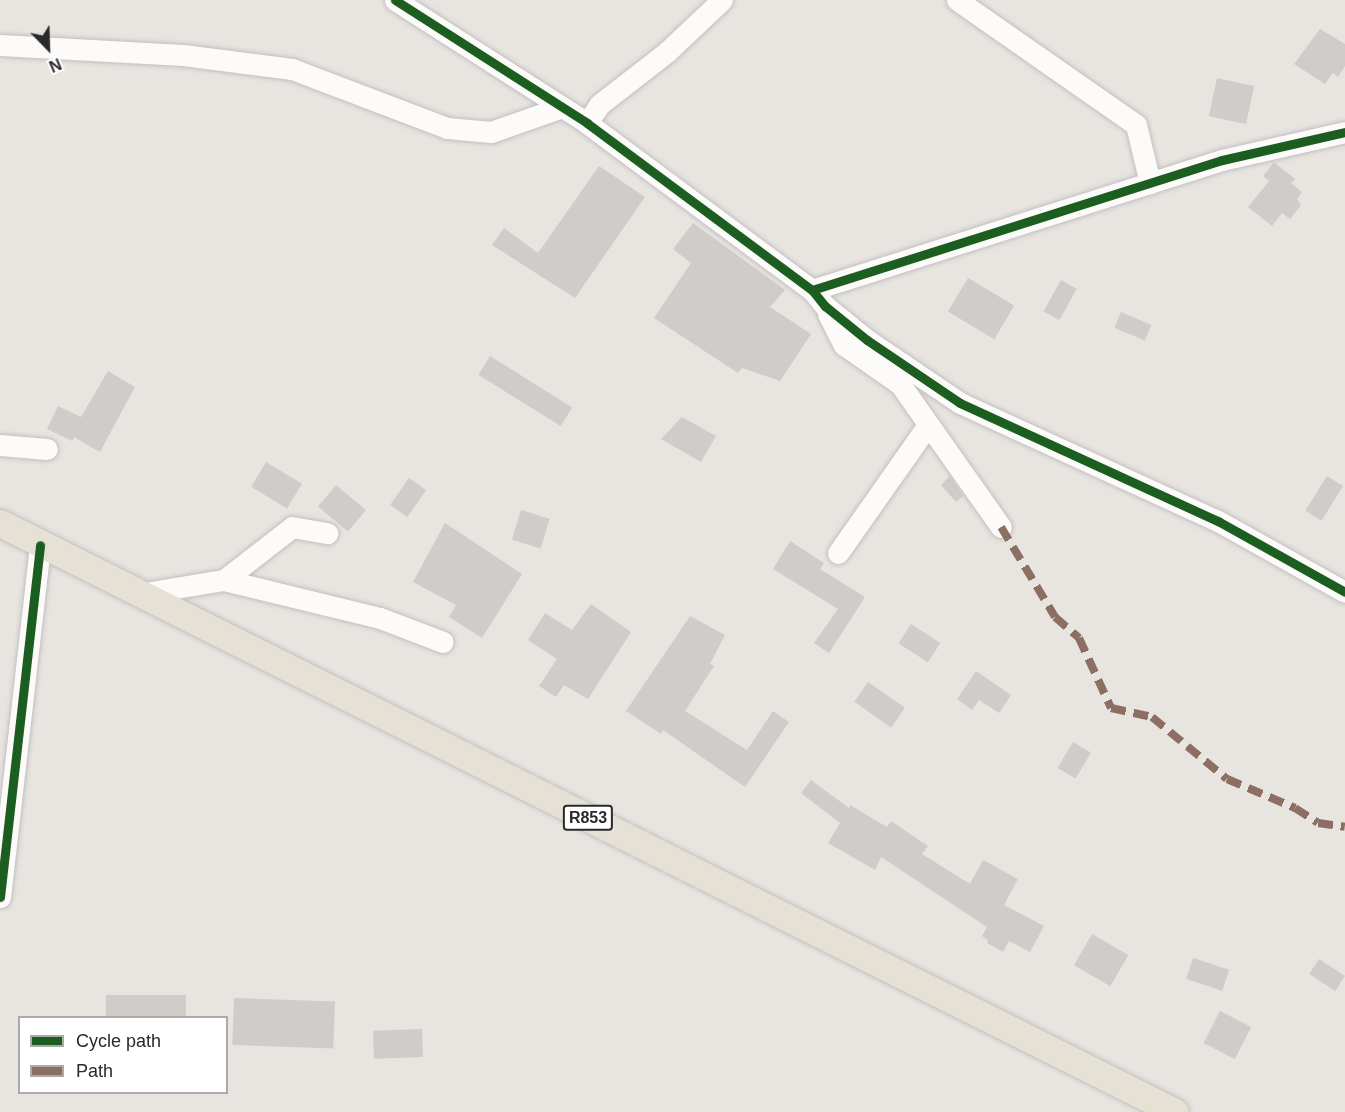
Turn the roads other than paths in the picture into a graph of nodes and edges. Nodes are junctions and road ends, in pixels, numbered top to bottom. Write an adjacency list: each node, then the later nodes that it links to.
1 (394, 0): 5 (street)
2 (722, 0): 6 (street)
3 (957, 0): 8 (street)
4 (0, 45): 5 (street)
5 (562, 107): 6 (street)
6 (587, 123): 9 (street)
7 (1345, 132): 8 (street)
8 (1150, 183): 9 (street)
9 (818, 298): 10 (street); 19 (street)
10 (928, 425): 14 (street); 17 (street)
11 (0, 445): 12 (street)
12 (47, 449)
13 (0, 523): 16 (main road, R853)
14 (1001, 527)
15 (327, 533): 18 (street)
16 (39, 545): 20 (main road, R853); 22 (street)
17 (838, 553)
18 (224, 580): 20 (street); 21 (street)
19 (1345, 592)
20 (139, 594): 23 (main road, R853)
21 (443, 642)
22 (0, 897)
23 (1176, 1112)

